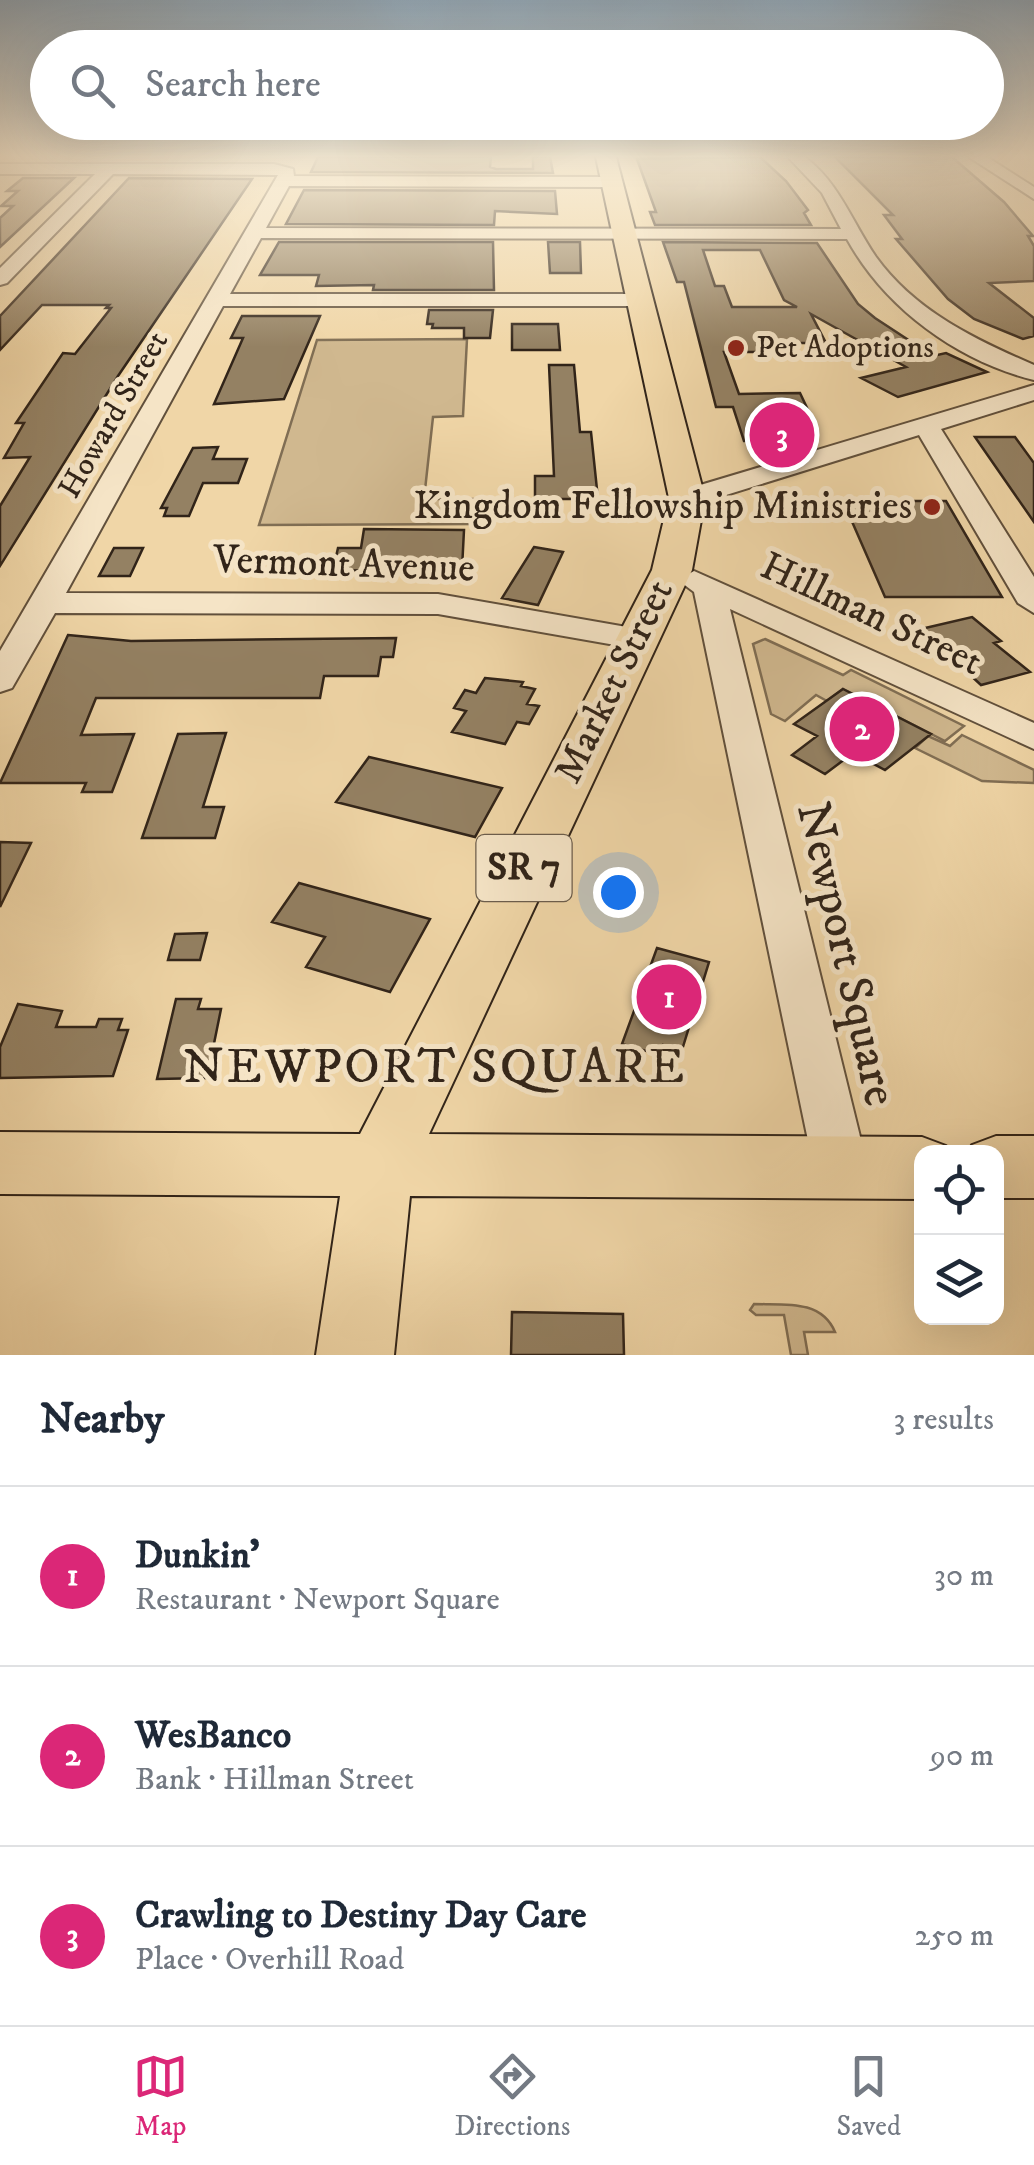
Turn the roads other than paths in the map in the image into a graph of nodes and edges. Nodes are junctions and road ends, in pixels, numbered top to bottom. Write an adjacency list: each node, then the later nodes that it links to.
1 (58, 220): 8 (street)
2 (262, 220): 5 (street, Howard Street)
3 (621, 220): 6 (main road, Market Street / SR 7)
4 (847, 220): 7 (street)
5 (255, 233): 6 (street); 9 (street, Howard Street)
6 (624, 234): 7 (street); 10 (main road, Market Street / SR 7)
7 (854, 234): 11 (street)
8 (0, 278)
9 (217, 300): 10 (street); 18 (street, Howard Street)
10 (639, 300): 14 (main road, Market Street / SR 7)
11 (1034, 373)
12 (1034, 392): 13 (street)
13 (925, 424): 14 (street); 15 (street)
14 (687, 498): 16 (main road, Market Street / SR 7)
15 (1020, 556): 17 (street)
16 (690, 578): 19 (main road, Market Street / SR 7); 21 (street, Hillman Street); 27 (street, Newport Square)
17 (1034, 603)
18 (44, 604): 19 (street, Vermont Avenue); 20 (street, Howard Street)
19 (638, 639): 23 (main road, Market Street / SR 7)
20 (0, 682)
21 (1034, 736)
22 (0, 1163): 23 (main road)
23 (378, 1167): 27 (main road); 28 (main road, Market Street / SR 7)
24 (1004, 1167): 25 (main road)
25 (1034, 1167)
26 (914, 1168): 27 (main road)
27 (840, 1169)
28 (355, 1355)

